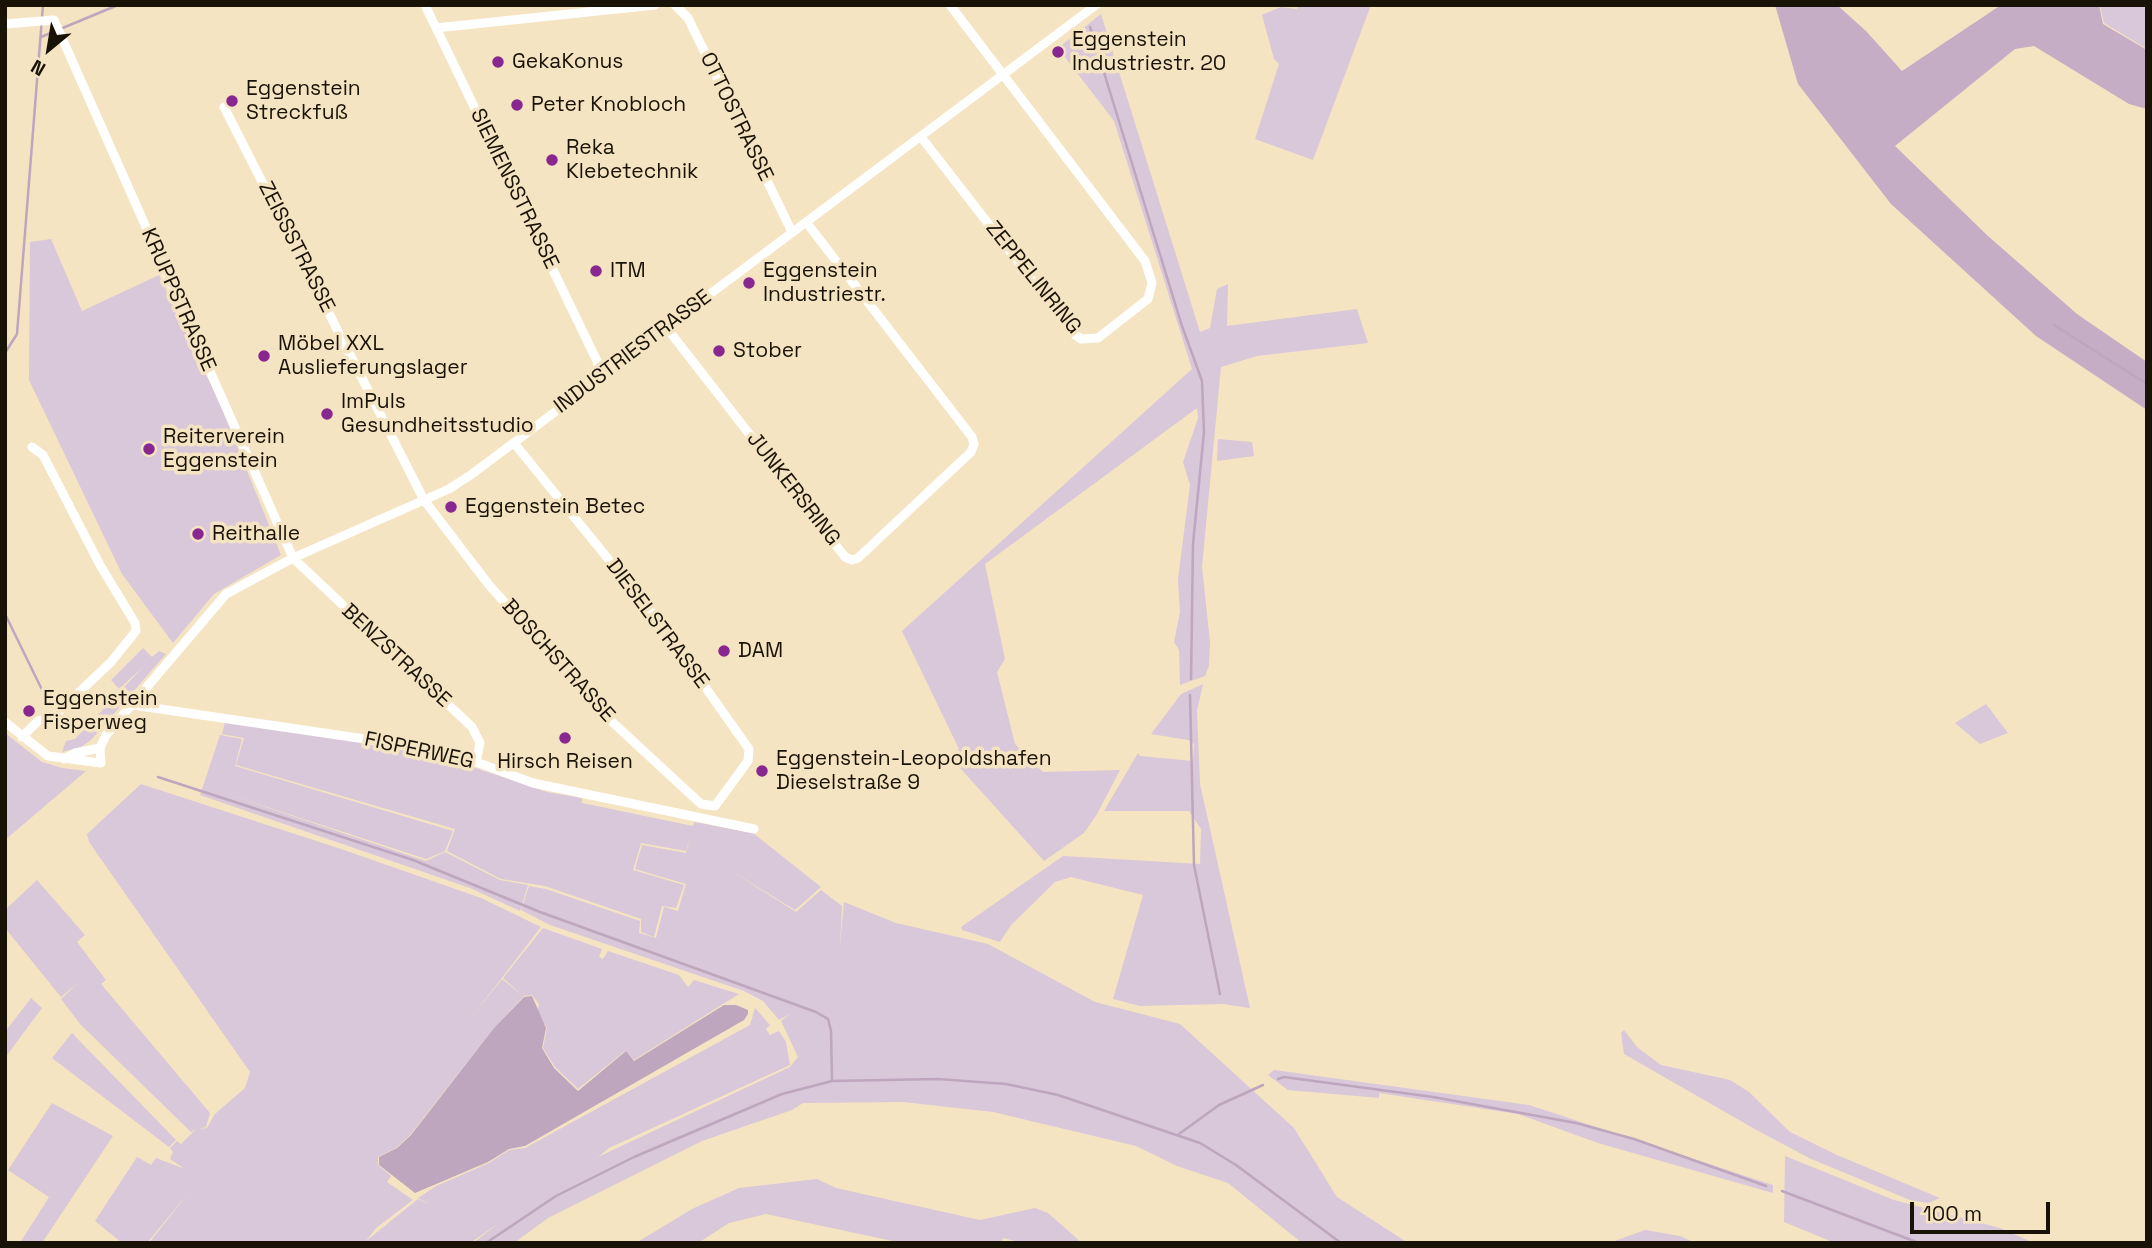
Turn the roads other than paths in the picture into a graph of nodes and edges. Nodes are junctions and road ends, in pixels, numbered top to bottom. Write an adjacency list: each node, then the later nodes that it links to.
1 (425, 5): 7 (street, SIEMENSSTRASSE)
2 (655, 5): 7 (street)
3 (950, 5): 8 (street, ZEPPELINRING)
4 (1096, 5): 8 (street, INDUSTRIESTRASSE)
5 (680, 7): 12 (street, OTTOSTRASSE)
6 (5, 24): 18 (street, KRUPPSTRASSE)
7 (436, 28): 14 (street, SIEMENSSTRASSE)
8 (1003, 76): 10 (street, INDUSTRIESTRASSE); 10 (street, ZEPPELINRING)
9 (224, 107): 17 (street, ZEISSSTRASSE)
10 (921, 138): 11 (street, INDUSTRIESTRASSE)
11 (806, 222): 12 (street, INDUSTRIESTRASSE); 13 (street, JUNKERSRING)
12 (792, 232): 13 (street, INDUSTRIESTRASSE)
13 (666, 327): 14 (street, INDUSTRIESTRASSE)
14 (599, 373): 15 (street, INDUSTRIESTRASSE)
15 (514, 443): 17 (street, INDUSTRIESTRASSE); 25 (street, DIESELSTRASSE)
16 (32, 447): 21 (street)
17 (424, 500): 18 (street, INDUSTRIESTRASSE); 25 (street, BOSCHSTRASSE)
18 (293, 558): 19 (street, INDUSTRIESTRASSE); 24 (street, BENZSTRASSE)
19 (133, 705): 22 (street); 24 (street, FISPERWEG)
20 (5, 722): 21 (street)
21 (22, 737): 23 (street)
22 (100, 748): 23 (street); 23 (street)
23 (64, 759)
24 (476, 762): 26 (street, FISPERWEG)
25 (708, 807)
26 (754, 829)

